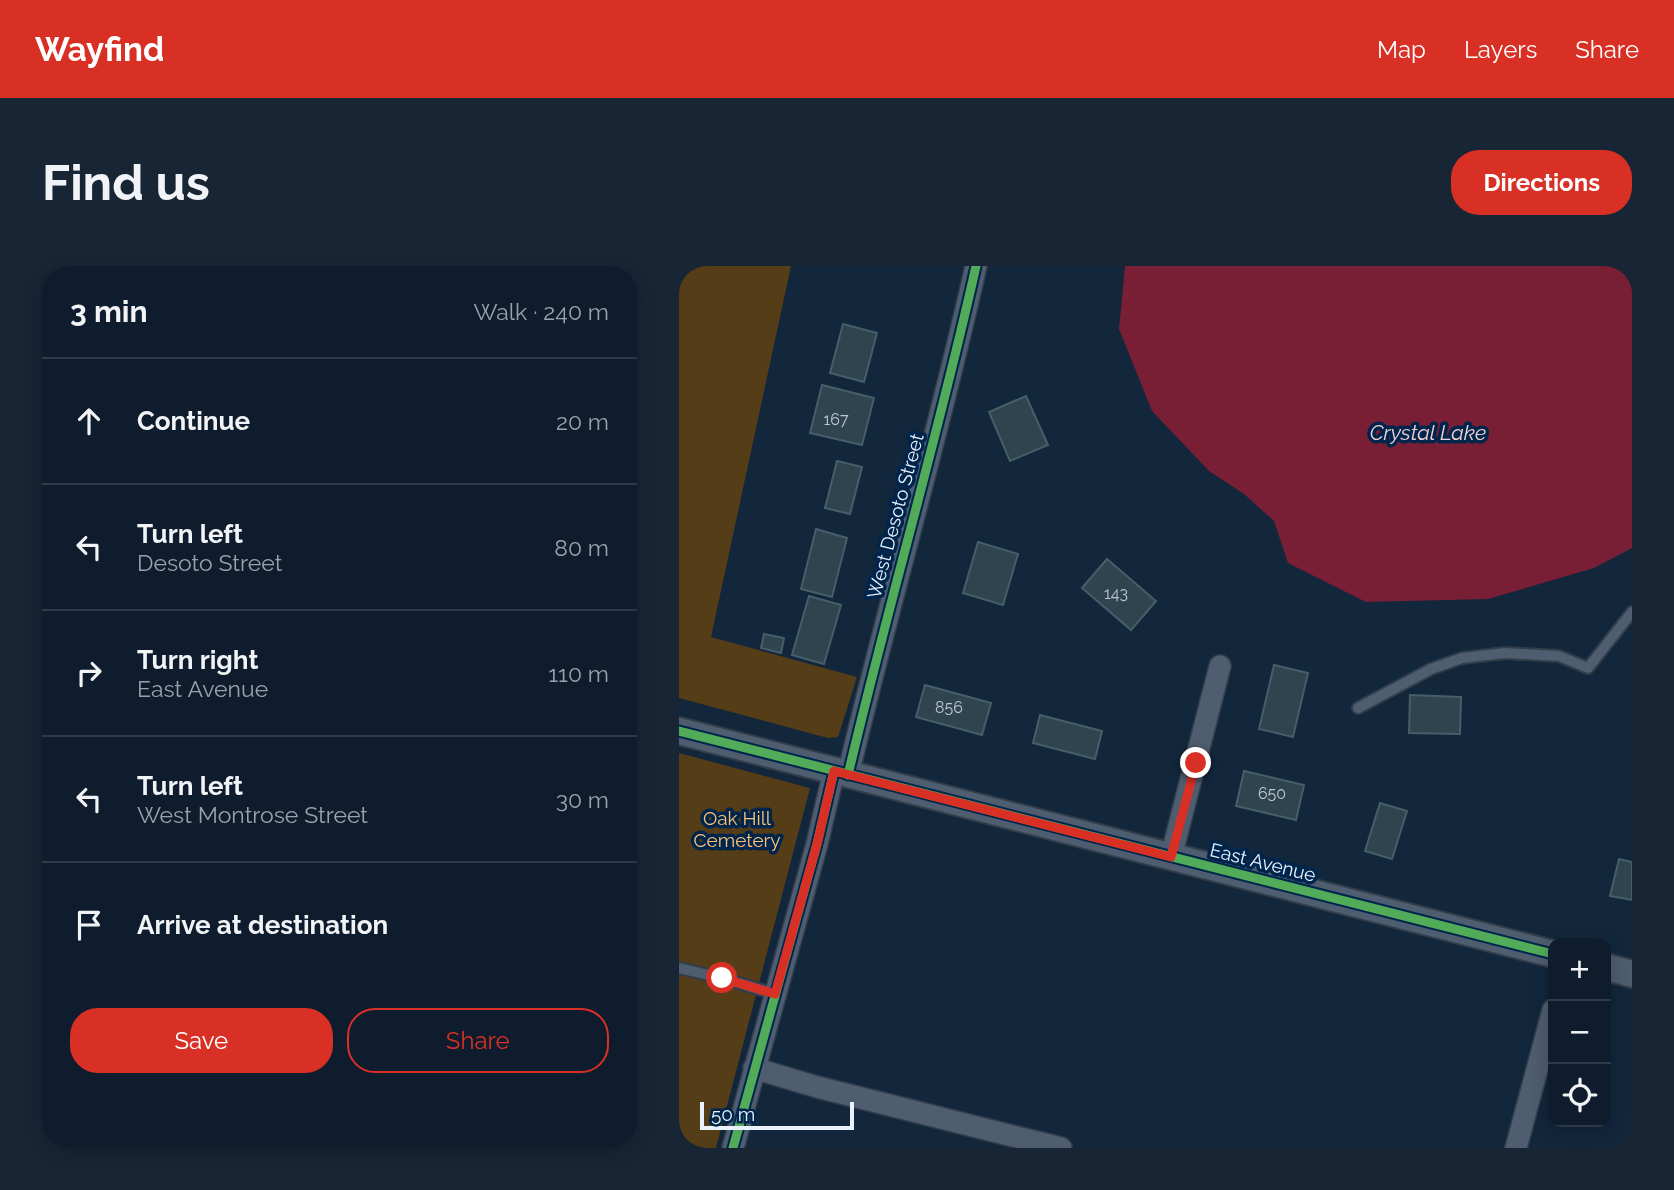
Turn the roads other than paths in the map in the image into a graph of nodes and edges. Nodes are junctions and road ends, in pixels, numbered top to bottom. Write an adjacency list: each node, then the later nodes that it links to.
1 (976, 266): 6 (street, West Desoto Street)
2 (1632, 612): 4 (lane)
3 (1220, 666): 7 (street)
4 (1358, 708)
5 (679, 731): 6 (street, East Avenue)
6 (841, 773): 7 (street, East Avenue); 12 (street, West Desoto Street)
7 (1171, 857): 8 (street, East Avenue)
8 (1548, 953)
9 (679, 968): 12 (lane)
10 (1611, 968): 11 (street)
11 (1632, 974)
12 (775, 994): 14 (street, West Desoto Street)
13 (1548, 1029): 17 (street)
14 (754, 1068): 15 (street, West Desoto Street); 16 (street)
15 (733, 1148)
16 (1062, 1148)
17 (1516, 1148)

